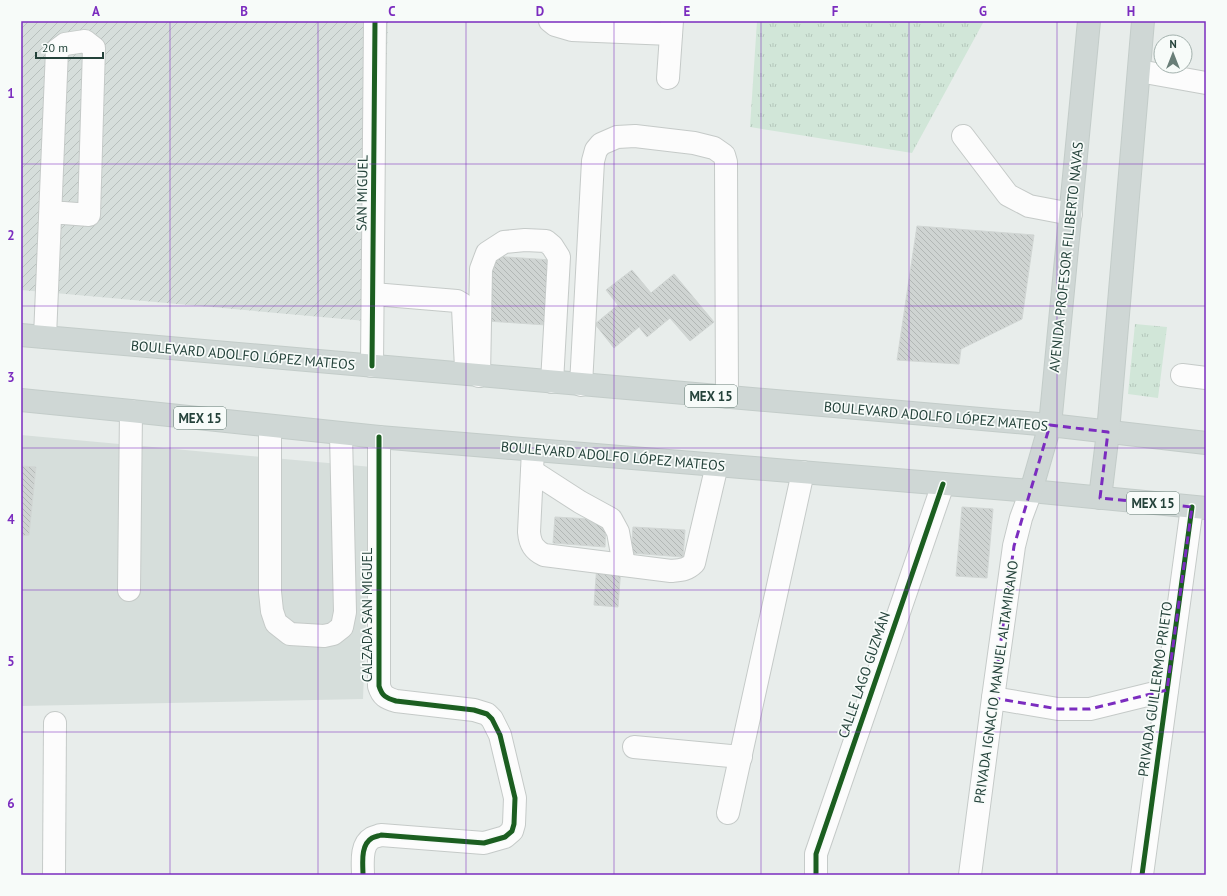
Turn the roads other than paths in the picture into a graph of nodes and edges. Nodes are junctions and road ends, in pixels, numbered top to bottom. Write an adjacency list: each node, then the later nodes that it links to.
1 (376, 21): 12 (street, SAN MIGUEL)
2 (550, 21): 5 (street)
3 (1089, 21): 11 (main road, AVENIDA PROFESOR FILIBERTO NAVAS)
4 (1143, 21): 6 (main road)
5 (672, 27): 7 (street)
6 (1139, 71): 8 (street); 26 (main road)
7 (668, 78)
8 (1206, 83)
9 (963, 136): 11 (street)
10 (51, 212): 10 (street); 14 (street)
11 (1071, 214): 25 (main road, AVENIDA PROFESOR FILIBERTO NAVAS)
12 (372, 294): 15 (street, SAN MIGUEL); 16 (street)
13 (21, 335): 14 (main road, BOULEVARD ADOLFO LÓPEZ MATEOS / MEX 15)
14 (45, 337): 15 (main road, BOULEVARD ADOLFO LÓPEZ MATEOS / MEX 15)
15 (372, 366): 16 (main road, BOULEVARD ADOLFO LÓPEZ MATEOS / MEX 15)
16 (473, 375): 19 (main road, BOULEVARD ADOLFO LÓPEZ MATEOS / MEX 15); 19 (street)
17 (1182, 375): 18 (street)
18 (1206, 378)
19 (552, 382): 20 (main road, BOULEVARD ADOLFO LÓPEZ MATEOS / MEX 15)
20 (581, 385): 21 (main road, BOULEVARD ADOLFO LÓPEZ MATEOS / MEX 15); 21 (street)
21 (727, 397): 25 (main road, BOULEVARD ADOLFO LÓPEZ MATEOS / MEX 15)
22 (21, 400): 23 (main road, BOULEVARD ADOLFO LÓPEZ MATEOS / MEX 15)
23 (131, 411): 24 (main road, BOULEVARD ADOLFO LÓPEZ MATEOS / MEX 15); 38 (street)
24 (270, 426): 27 (main road, BOULEVARD ADOLFO LÓPEZ MATEOS / MEX 15); 27 (street)
25 (1050, 426): 26 (main road, BOULEVARD ADOLFO LÓPEZ MATEOS / MEX 15); 34 (main road, AVENIDA PROFESOR FILIBERTO NAVAS)
26 (1108, 432): 29 (main road, BOULEVARD ADOLFO LÓPEZ MATEOS / MEX 15); 35 (main road)
27 (341, 434): 28 (main road, BOULEVARD ADOLFO LÓPEZ MATEOS / MEX 15)
28 (379, 437): 30 (main road, BOULEVARD ADOLFO LÓPEZ MATEOS / MEX 15); 46 (street, CALZADA SAN MIGUEL)
29 (1206, 443)
30 (532, 460): 31 (main road, BOULEVARD ADOLFO LÓPEZ MATEOS / MEX 15); 37 (street); 37 (street)
31 (717, 465): 32 (main road, BOULEVARD ADOLFO LÓPEZ MATEOS / MEX 15); 37 (street)
32 (803, 472): 33 (main road, BOULEVARD ADOLFO LÓPEZ MATEOS / MEX 15); 43 (street)
33 (943, 484): 34 (main road, BOULEVARD ADOLFO LÓPEZ MATEOS / MEX 15); 47 (street, CALLE LAGO GUZMÁN)
34 (1031, 491): 35 (main road, BOULEVARD ADOLFO LÓPEZ MATEOS / MEX 15); 40 (street, PRIVADA IGNACIO MANUEL ALTAMIRANO)
35 (1100, 498): 36 (main road, BOULEVARD ADOLFO LÓPEZ MATEOS / MEX 15)
36 (1199, 508): 39 (street, PRIVADA GUILLERMO PRIETO)
37 (624, 565)
38 (129, 590)
39 (1167, 690): 40 (street); 49 (street, PRIVADA GUILLERMO PRIETO)
40 (993, 698): 48 (street, PRIVADA IGNACIO MANUEL ALTAMIRANO)
41 (55, 723): 45 (street)
42 (634, 747): 43 (street)
43 (741, 757): 44 (street)
44 (728, 813)
45 (54, 875)
46 (363, 875)
47 (816, 875)
48 (970, 875)
49 (1142, 875)

